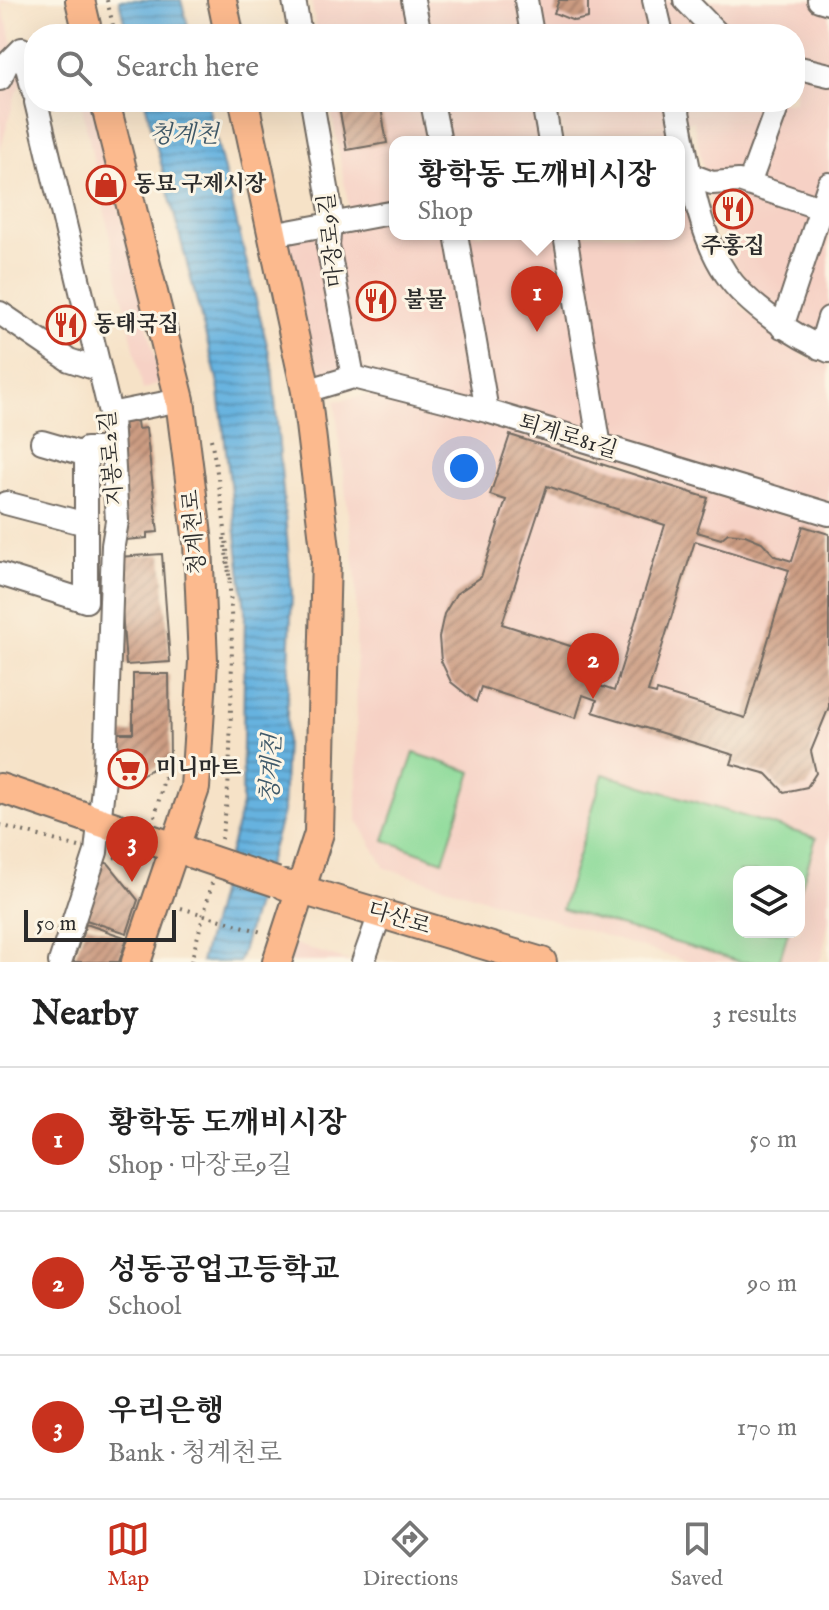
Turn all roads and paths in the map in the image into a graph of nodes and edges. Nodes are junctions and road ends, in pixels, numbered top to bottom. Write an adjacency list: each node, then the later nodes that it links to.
1 (80, 0): 11 (main road)
2 (107, 0): 12 (path)
3 (222, 0): 13 (main road)
4 (294, 0): 14 (street)
5 (413, 0): 15 (street)
6 (526, 0): 16 (street)
7 (654, 0): 17 (street)
8 (685, 0): 18 (street)
9 (819, 0): 10 (street)
10 (829, 3)
11 (86, 24)
12 (113, 24)
13 (227, 24)
14 (298, 24)
15 (418, 24)
16 (530, 24)
17 (660, 24)
18 (708, 24)
19 (7, 59): 22 (street)
20 (805, 69): 21 (street)
21 (829, 75)
22 (24, 80)
23 (38, 112): 47 (street, 지봉로2길)
24 (108, 112): 50 (main road, 청계천로)
25 (246, 112): 40 (main road)
26 (314, 112): 39 (street, 마장로9길)
27 (434, 112): 31 (street)
28 (545, 112): 32 (street)
29 (677, 112): 33 (street)
30 (775, 112): 35 (street)
31 (439, 136)
32 (549, 136)
33 (680, 136)
34 (685, 173): 35 (street); 45 (street)
35 (749, 184): 37 (street)
36 (829, 184): 37 (street)
37 (825, 210): 45 (street)
38 (389, 213): 39 (street)
39 (330, 224): 40 (street); 48 (street, 마장로9길)
40 (272, 235): 49 (main road)
41 (457, 240): 51 (street)
42 (566, 240): 54 (street)
43 (0, 313): 47 (street)
44 (829, 318): 46 (street)
45 (782, 327): 46 (street)
46 (825, 350)
47 (100, 370): 52 (street, 지봉로2길)
48 (353, 377): 49 (street); 51 (street, 퇴계로81길)
49 (306, 391): 67 (main road)
50 (180, 400): 52 (street); 64 (main road, 청계천로)
51 (487, 411): 54 (street, 퇴계로81길)
52 (110, 414): 55 (street, 지봉로2길)
53 (42, 442): 56 (street)
54 (600, 447): 58 (street, 퇴계로81길)
55 (113, 449): 56 (street); 62 (street, 지봉로2길)
56 (87, 455): 59 (street)
57 (6, 503): 59 (street)
58 (829, 514)
59 (86, 524): 60 (street)
60 (0, 574)
61 (0, 788): 62 (main road, 다산로)
62 (100, 822): 64 (main road, 다산로); 65 (street, 지봉로2길)
63 (0, 825): 65 (path)
64 (184, 850): 67 (main road, 다산로, bridge); 72 (main road, 청계천로)
65 (96, 852): 66 (path); 71 (street, 지봉로2길)
66 (143, 864)
67 (289, 886): 69 (main road, 다산로); 73 (main road)
68 (181, 908): 70 (path, bridge)
69 (380, 914): 74 (street); 75 (main road, 다산로)
70 (265, 933)
71 (60, 962)
72 (136, 962)
73 (277, 962)
74 (363, 962)
75 (542, 962)

